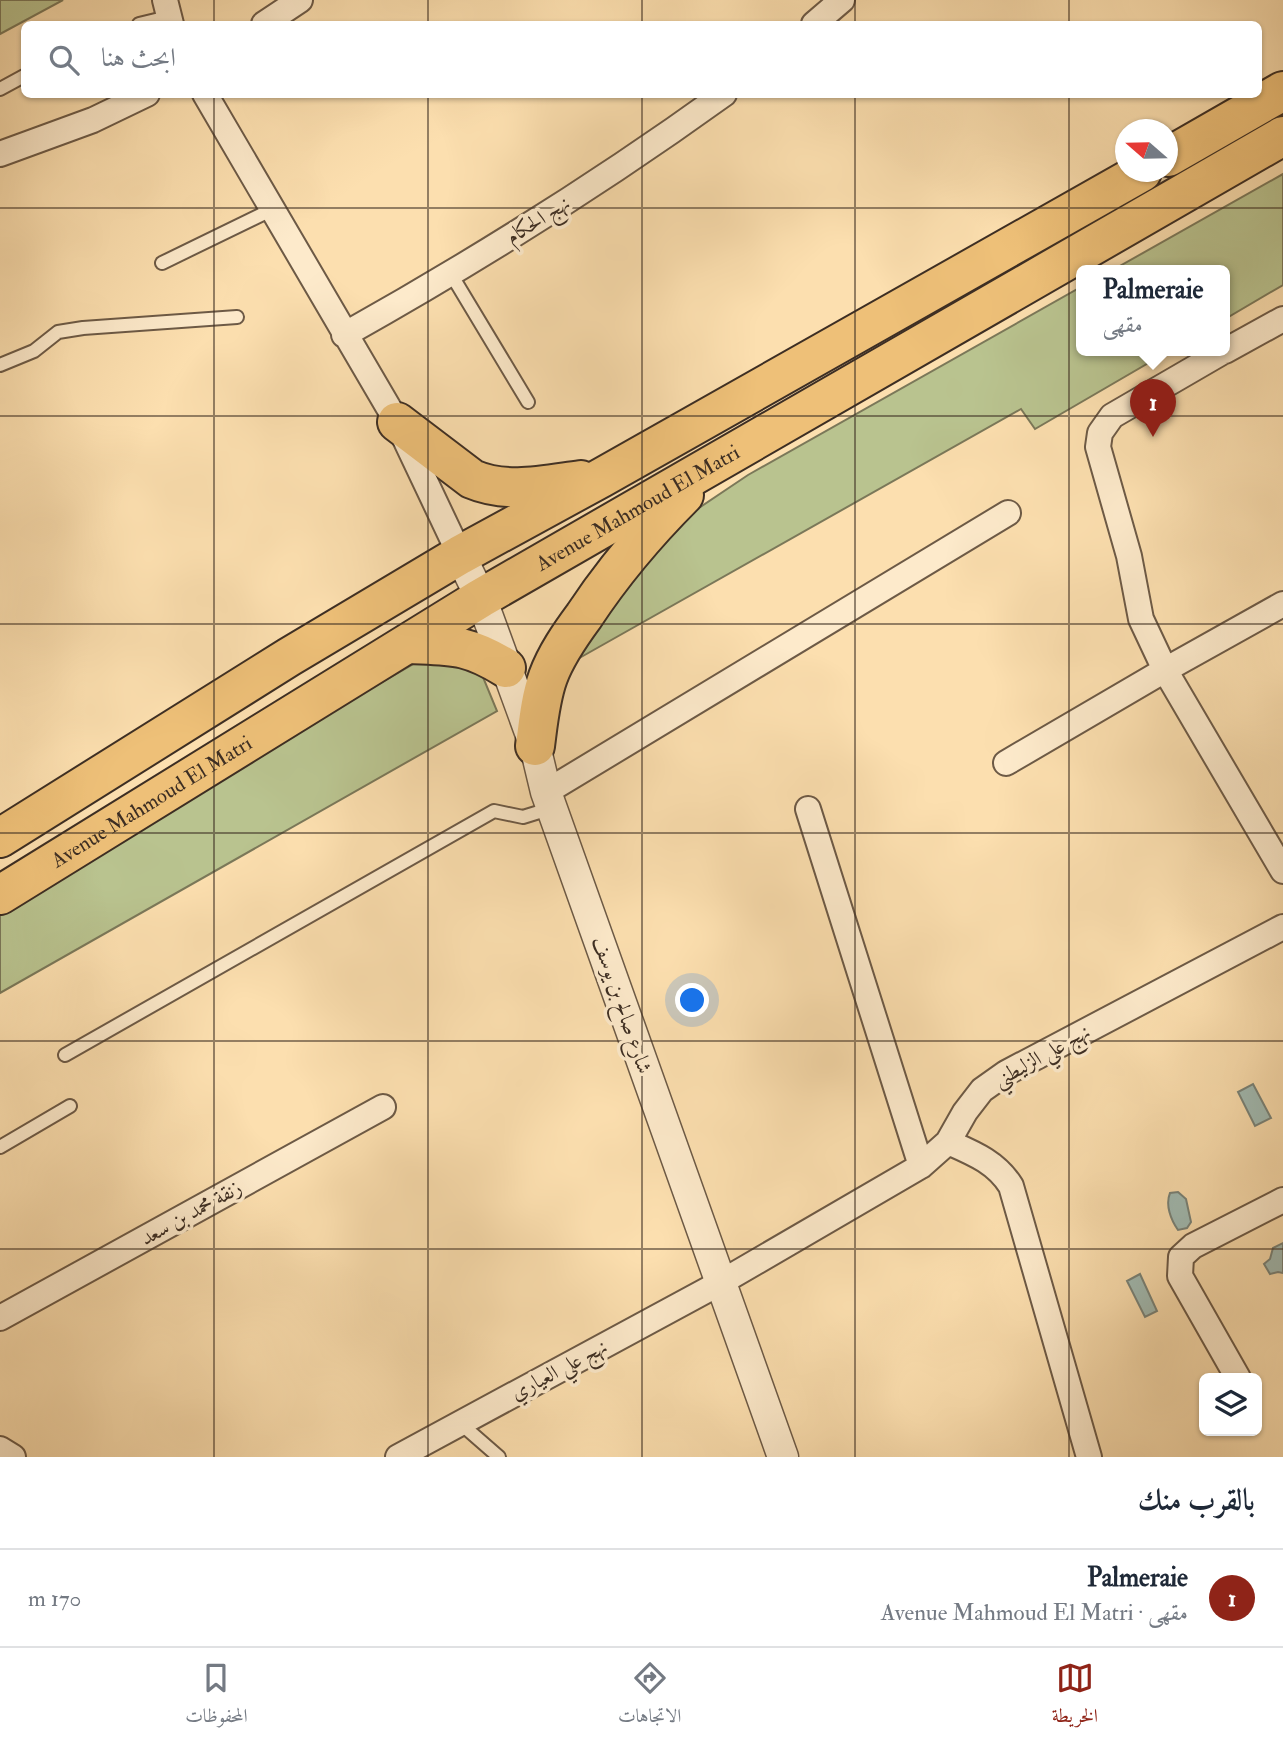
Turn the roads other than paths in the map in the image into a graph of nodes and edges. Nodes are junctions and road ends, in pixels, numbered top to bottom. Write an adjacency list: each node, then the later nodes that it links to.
1 (300, 0): 5 (street)
2 (842, 0): 6 (street)
3 (168, 14): 4 (lane)
4 (148, 21)
5 (268, 21)
6 (818, 21)
7 (21, 78): 8 (lane)
8 (0, 89)
9 (1283, 91): 14 (highway)
10 (139, 98): 15 (street)
11 (207, 98): 17 (street)
12 (718, 98): 19 (street, نهج الحكام)
13 (1283, 136): 28 (highway, Avenue Mahmoud El Matri)
14 (1178, 151)
15 (0, 154)
16 (1124, 182): 29 (highway, Avenue Mahmoud El Matri)
17 (273, 209): 18 (lane); 22 (street)
18 (163, 263)
19 (451, 274): 22 (street, نهج الحكام); 26 (lane)
20 (237, 317): 25 (lane)
21 (1283, 318): 23 (street)
22 (344, 335): 27 (street)
23 (1230, 348)
24 (1215, 356): 36 (street)
25 (0, 365)
26 (528, 402)
27 (397, 422): 29 (highway); 31 (street)
28 (717, 463): 32 (highway, Avenue Mahmoud El Matri); 37 (highway)
29 (601, 478): 31 (highway, Avenue Mahmoud El Matri)
30 (1008, 513): 39 (street)
31 (460, 555): 32 (street, شارع صالح بن يوسف); 41 (highway, Avenue Mahmoud El Matri)
32 (481, 598): 34 (highway, Avenue Mahmoud El Matri); 35 (street, شارع صالح بن يوسف)
33 (1283, 604): 36 (street)
34 (409, 644): 35 (highway); 43 (highway, Avenue Mahmoud El Matri)
35 (506, 668): 37 (street, شارع صالح بن يوسف)
36 (1165, 670): 38 (street); 42 (street)
37 (535, 746): 39 (street, شارع صالح بن يوسف)
38 (1006, 763)
39 (549, 800): 45 (lane); 52 (street, شارع صالح بن يوسف)
40 (808, 809): 50 (street)
41 (0, 838)
42 (1283, 871)
43 (0, 895)
44 (1283, 927): 48 (street, نهج علي الزليطني)
45 (65, 1055)
46 (70, 1107): 49 (lane)
47 (383, 1107): 53 (street, زنقة محمد بن سعد)
48 (948, 1142): 50 (street, نهج علي الزليطني); 61 (street)
49 (0, 1147)
50 (921, 1166): 52 (street, نهج علي الزليطني)
51 (1283, 1200): 54 (street)
52 (720, 1283): 55 (street, نهج علي العياري); 60 (street, شارع صالح بن يوسف)
53 (0, 1318)
54 (1235, 1373)
55 (460, 1423): 58 (street, نهج علي العياري); 59 (lane)
56 (0, 1448): 57 (street)
57 (13, 1457)
58 (398, 1457)
59 (499, 1457)
60 (783, 1457)
61 (1089, 1457)

